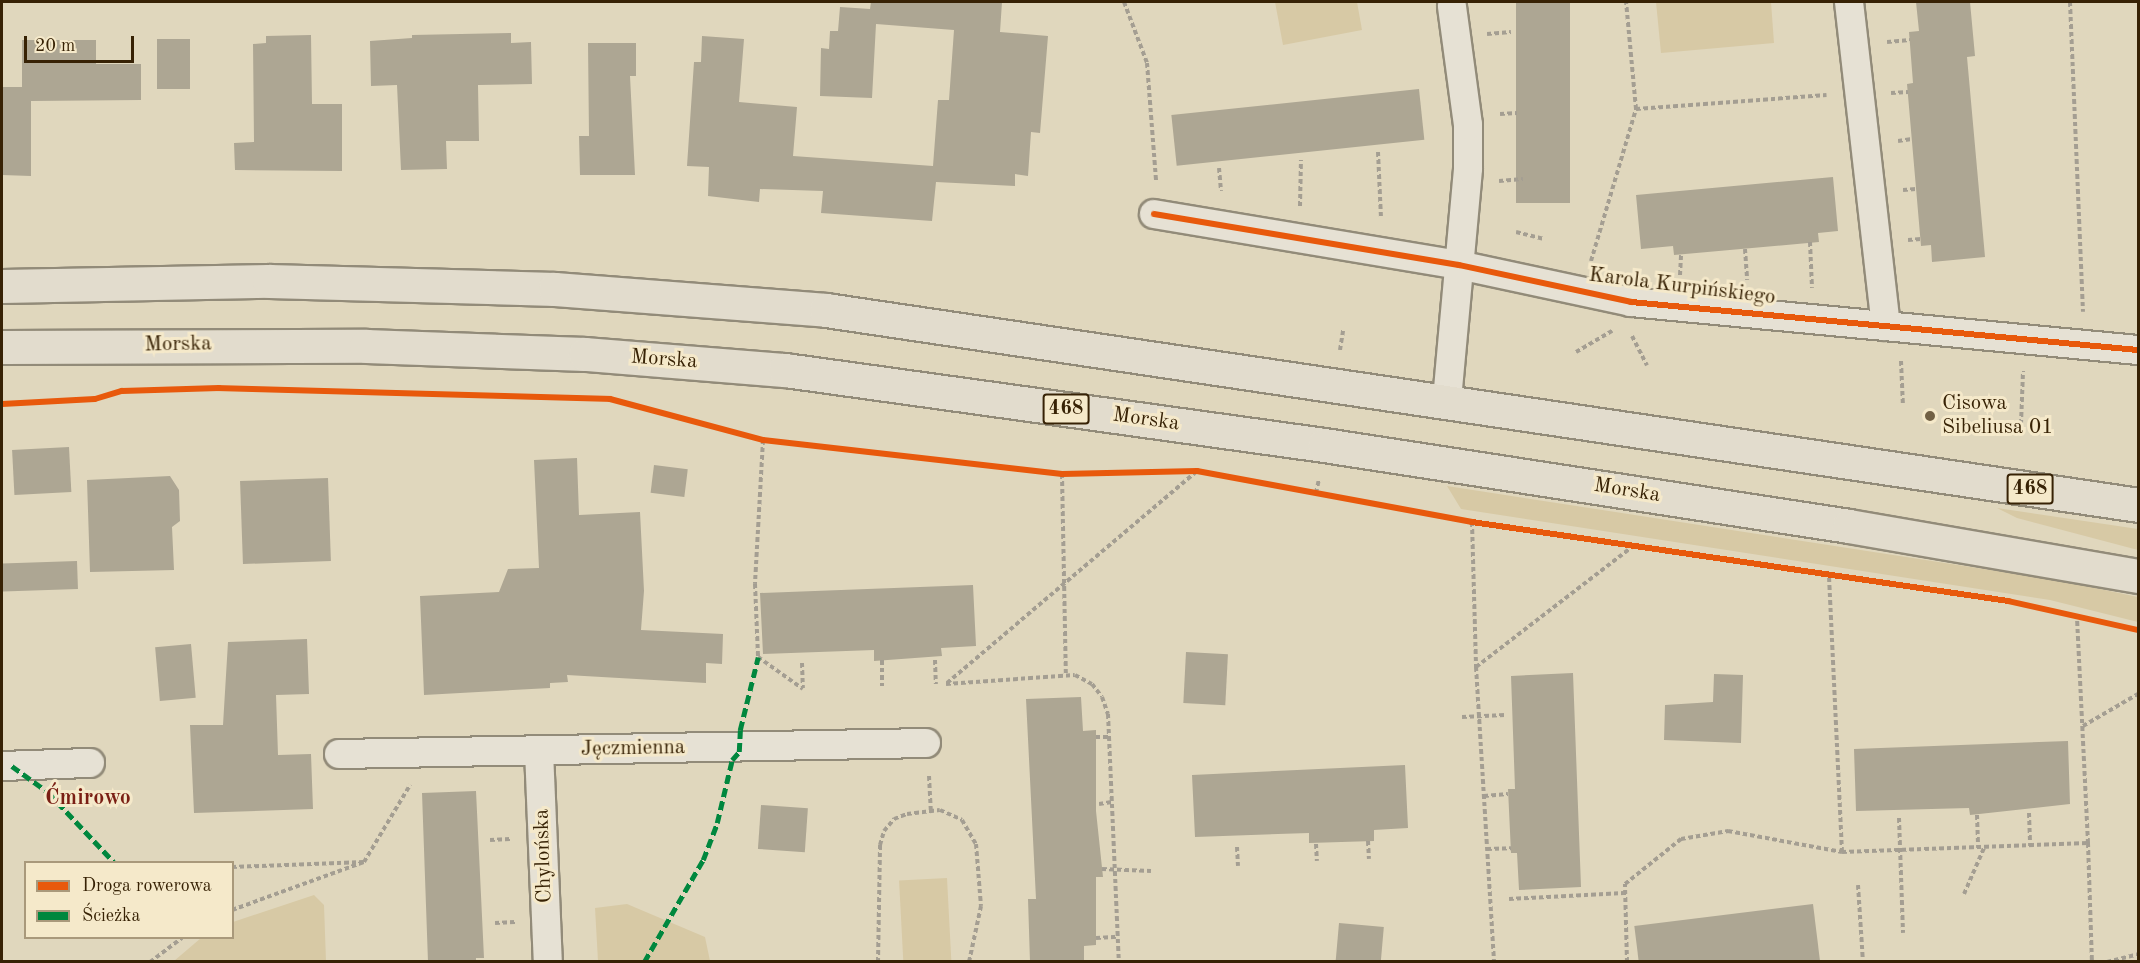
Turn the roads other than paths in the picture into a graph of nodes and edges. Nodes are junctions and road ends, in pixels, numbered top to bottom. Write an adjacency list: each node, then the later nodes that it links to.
1 (1849, 2): 6 (street)
2 (1452, 6): 4 (street)
3 (1154, 214): 4 (street, Karola Kurpińskiego)
4 (1459, 265): 6 (street, Karola Kurpińskiego); 9 (street)
5 (2, 286): 9 (main road, 468)
6 (1886, 326): 8 (street, Karola Kurpińskiego)
7 (2, 347): 11 (main road, Morska / 468)
8 (2139, 350)
9 (1447, 400): 10 (main road, 468)
10 (2139, 505)
11 (2139, 576)
12 (926, 743): 13 (street, Jęczmienna)
13 (539, 751): 14 (street, Jęczmienna); 17 (street, Chylońska)
14 (339, 754)
15 (90, 763): 16 (street)
16 (2, 766)
17 (548, 962)

